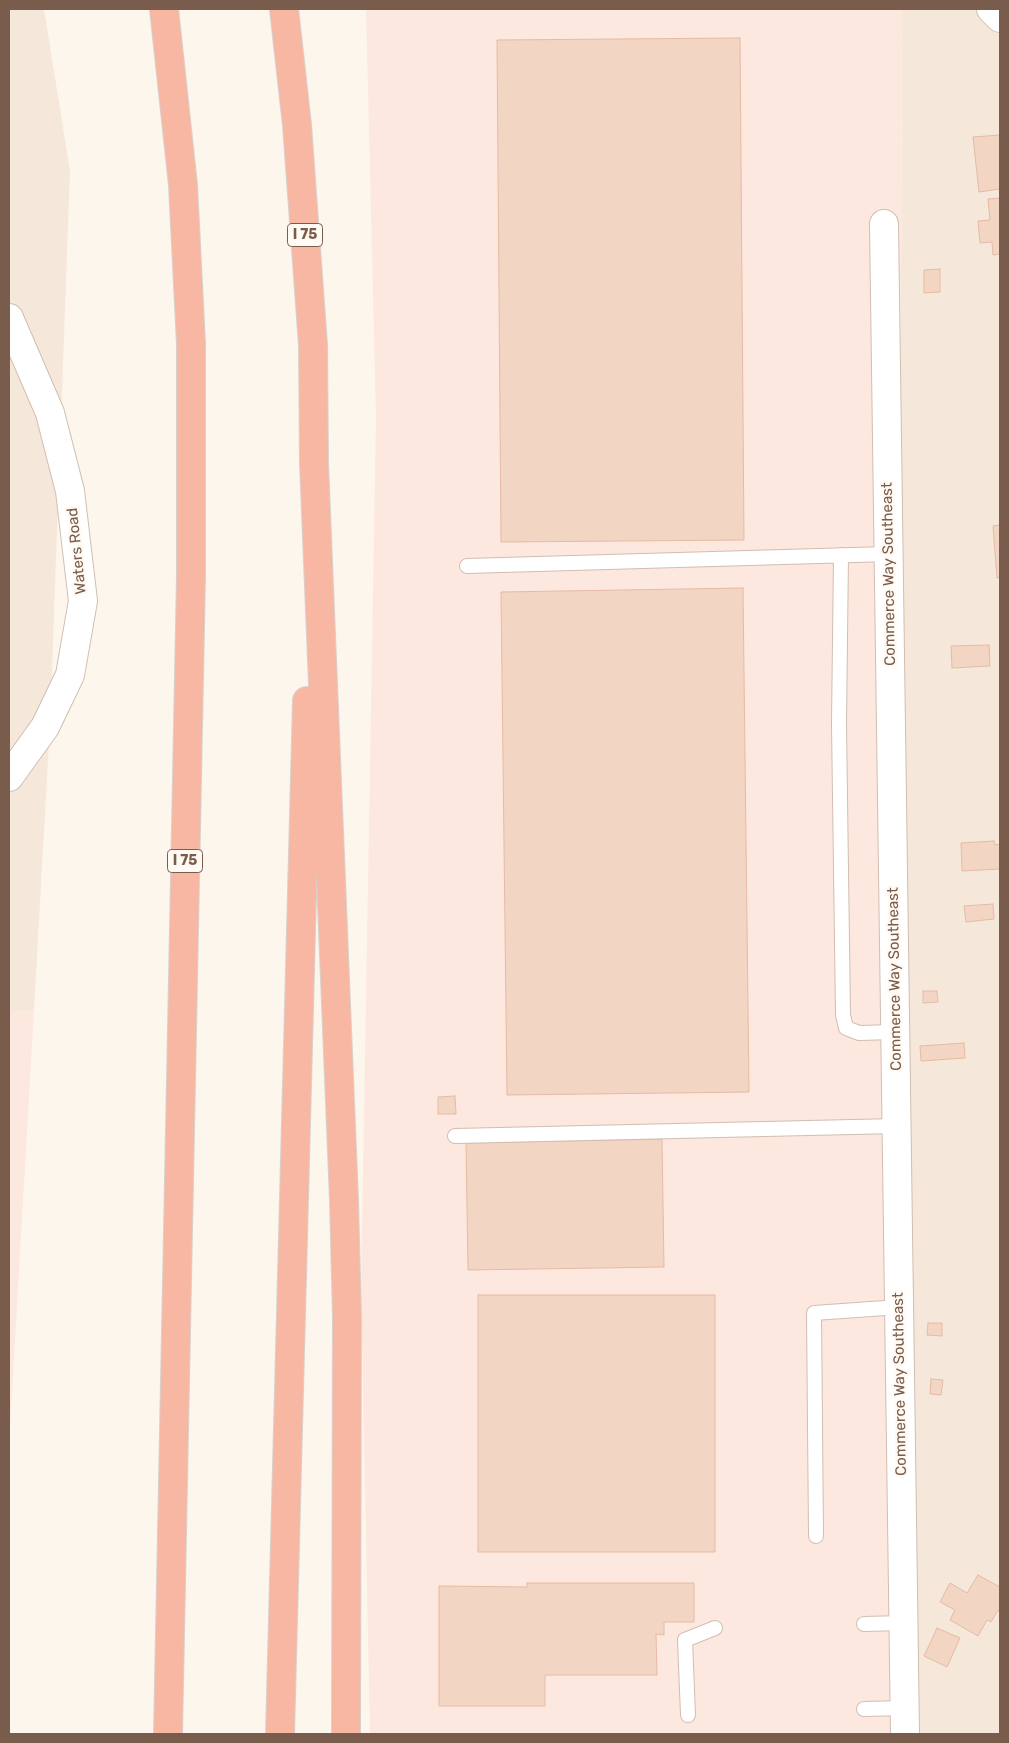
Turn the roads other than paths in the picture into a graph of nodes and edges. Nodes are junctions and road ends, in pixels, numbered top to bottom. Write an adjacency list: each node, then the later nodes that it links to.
1 (164, 9): 25 (highway, I 75)
2 (284, 9): 7 (highway, I 75)
3 (991, 9): 4 (street)
4 (1000, 18)
5 (884, 224): 8 (street, Commerce Way Southeast)
6 (10, 324): 11 (street, Waters Road)
7 (314, 463): 23 (highway, I 75); 24 (highway)
8 (889, 554): 9 (lane); 12 (street, Commerce Way Southeast)
9 (841, 556): 10 (lane); 12 (lane)
10 (467, 566)
11 (9, 777)
12 (896, 1032): 13 (street, Commerce Way Southeast)
13 (897, 1126): 14 (lane); 15 (street, Commerce Way Southeast)
14 (455, 1136)
15 (899, 1307): 16 (lane); 17 (street, Commerce Way Southeast)
16 (816, 1536)
17 (903, 1622): 18 (lane); 20 (street, Commerce Way Southeast)
18 (864, 1624)
19 (715, 1628): 22 (lane)
20 (905, 1708): 21 (lane); 26 (street, Commerce Way Southeast)
21 (864, 1709)
22 (688, 1715)
23 (280, 1722)
24 (346, 1722)
25 (168, 1724)
26 (905, 1734)

